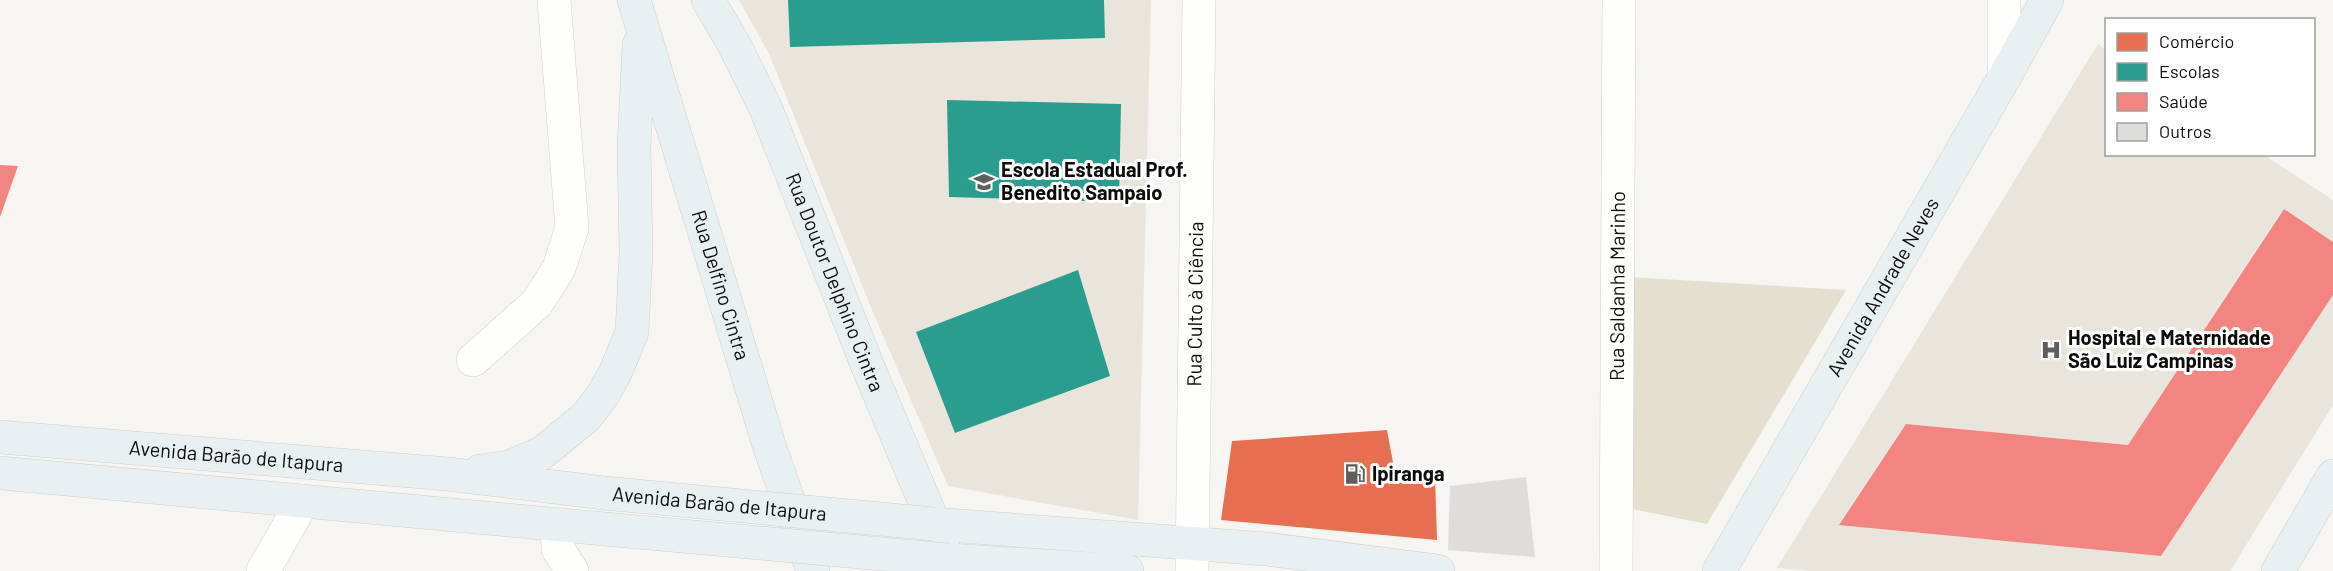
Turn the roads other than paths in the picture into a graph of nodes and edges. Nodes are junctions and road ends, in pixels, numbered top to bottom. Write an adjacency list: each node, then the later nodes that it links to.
1 (554, 0): 9 (street)
2 (708, 0): 16 (main road, Rua Doutor Delphino Cintra)
3 (1199, 0): 17 (street, Rua Culto à Ciência)
4 (1619, 0): 24 (street, Rua Saldanha Marinho)
5 (2004, 0): 8 (street)
6 (2047, 0): 8 (main road, Avenida Andrade Neves)
7 (637, 9): 12 (main road); 21 (main road, Rua Delfino Cintra)
8 (2004, 78): 25 (main road, Avenida Andrade Neves)
9 (472, 360)
10 (0, 437): 12 (main road, Avenida Barão de Itapura)
11 (0, 473): 14 (main road, Avenida Barão de Itapura)
12 (448, 474): 16 (main road, Avenida Barão de Itapura, bridge)
13 (2333, 476): 26 (main road)
14 (303, 501): 15 (main road, Avenida Barão de Itapura); 19 (street)
15 (557, 524): 18 (main road, Avenida Barão de Itapura, bridge); 20 (street)
16 (934, 524): 17 (main road, Avenida Barão de Itapura); 18 (main road, Rua Doutor Delphino Cintra)
17 (1193, 557): 23 (main road, Avenida Barão de Itapura)
18 (949, 566): 22 (main road, Avenida Barão de Itapura)
19 (263, 571)
20 (572, 571)
21 (813, 571)
22 (1127, 571)
23 (1438, 571)
24 (1616, 571)
25 (1719, 571)
26 (2278, 571)

